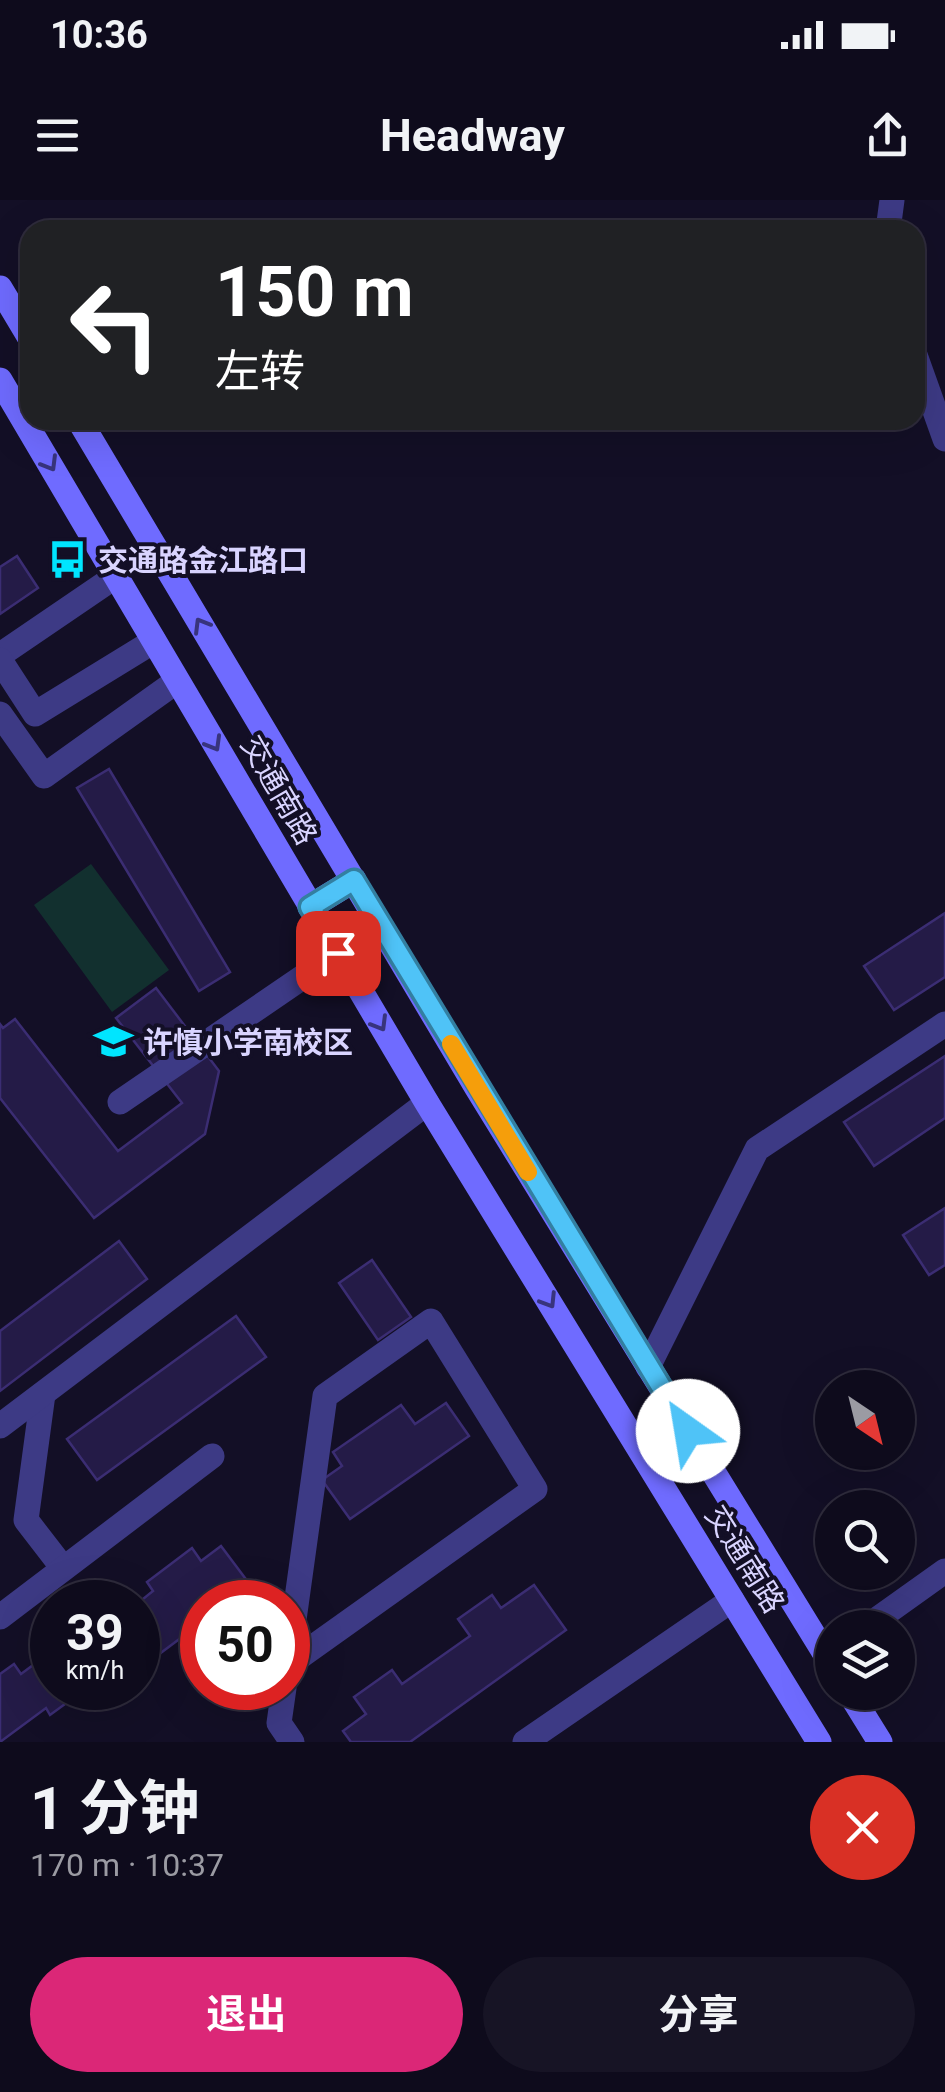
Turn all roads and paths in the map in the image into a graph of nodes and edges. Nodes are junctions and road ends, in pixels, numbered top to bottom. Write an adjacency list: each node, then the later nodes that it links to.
1 (0, 288): 2 (main road)
2 (20, 321)
3 (0, 380): 5 (main road, 交通南路, one-way to 5)
4 (925, 383): 8 (street)
5 (20, 414)
6 (30, 430): 9 (main road, 交通南路, one-way to 9)
7 (85, 430): 14 (main road, 交通南路, one-way to 7)
8 (945, 439)
9 (116, 576): 10 (main road, 交通南路); 11 (street)
10 (154, 640): 11 (street); 12 (main road, 交通南路)
11 (0, 658)
12 (178, 681): 13 (street); 15 (main road, 交通南路, one-way to 15)
13 (0, 714)
14 (354, 880): 15 (main road); 20 (main road, 交通南路)
15 (310, 907): 16 (main road, 交通南路)
16 (338, 953): 18 (street); 19 (main road, 交通南路, one-way to 19)
17 (945, 1024): 20 (street)
18 (120, 1102)
19 (427, 1104): 21 (street); 26 (main road, 交通南路, one-way to 26)
20 (648, 1367): 29 (main road, 交通南路)
21 (42, 1394): 22 (street); 24 (street)
22 (0, 1426)
23 (212, 1456): 24 (street)
24 (62, 1568): 28 (street)
25 (945, 1570): 27 (street)
26 (732, 1600): 34 (street); 35 (main road, 交通南路)
27 (890, 1610)
28 (0, 1618)
29 (815, 1633)
30 (288, 1664): 30 (street)
31 (280, 1710): 33 (street)
32 (860, 1710): 36 (main road)
33 (292, 1742)
34 (525, 1742)
35 (819, 1742)
36 (880, 1742)

